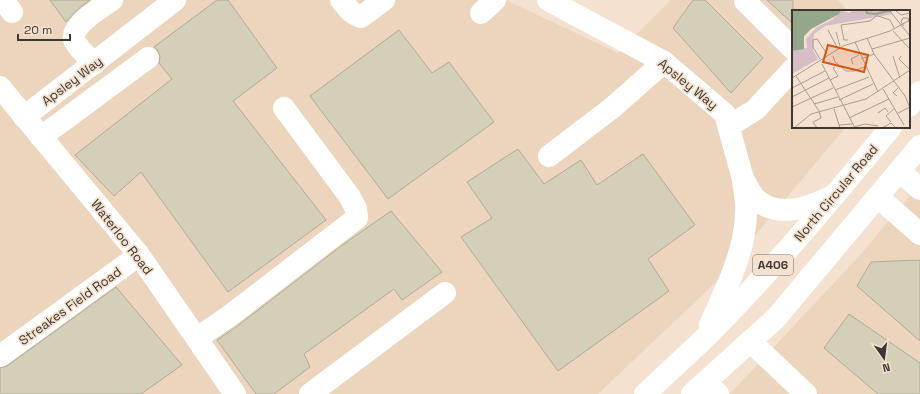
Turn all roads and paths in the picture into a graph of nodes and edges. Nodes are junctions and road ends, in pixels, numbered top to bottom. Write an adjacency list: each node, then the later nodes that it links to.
1 (112, 0): 10 (main road)
2 (341, 0): 3 (main road)
3 (384, 0)
4 (548, 0): 9 (main road, Apsley Way)
5 (173, 1): 10 (main road, Apsley Way)
6 (745, 1): 7 (main road)
7 (792, 48)
8 (148, 58): 19 (main road)
9 (664, 62): 17 (main road, Apsley Way); 21 (main road)
10 (94, 64): 16 (main road, Apsley Way)
11 (792, 70): 17 (main road)
12 (0, 87): 16 (main road, Waterloo Road)
13 (920, 92): 14 (main road)
14 (910, 105)
15 (284, 108): 30 (main road)
16 (24, 117): 19 (main road, Waterloo Road)
17 (728, 126): 23 (main road, Apsley Way)
18 (890, 128): 25 (main road, North Circular Road / A406)
19 (41, 137): 28 (main road, Waterloo Road)
20 (920, 146): 22 (main road, A406)
21 (549, 156)
22 (900, 171): 24 (main road); 26 (main road, A406)
23 (743, 179): 25 (main road); 31 (main road)
24 (920, 189)
25 (837, 193): 31 (main road, North Circular Road / A406)
26 (878, 197): 27 (main road); 32 (main road, A406)
27 (920, 234)
28 (139, 255): 30 (main road, Waterloo Road); 33 (main road, Streakes Field Road)
29 (445, 293): 36 (main road)
30 (196, 338): 35 (main road, Waterloo Road)
31 (705, 338): 37 (main road, North Circular Road / A406)
32 (750, 341): 34 (main road, A406); 38 (main road)
33 (0, 356)
34 (705, 390)
35 (235, 394)
36 (310, 394)
37 (645, 394)
38 (806, 394)

